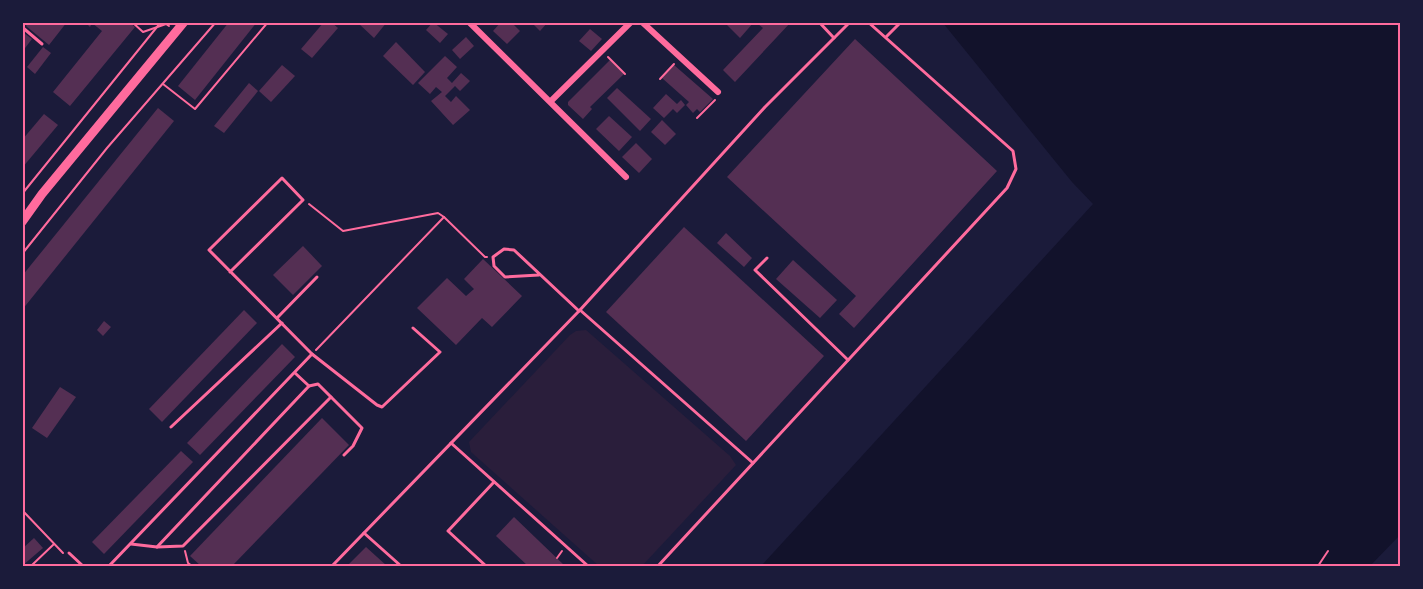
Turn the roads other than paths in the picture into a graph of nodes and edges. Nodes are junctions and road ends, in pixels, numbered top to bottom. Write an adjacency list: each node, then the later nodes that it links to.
1 (184, 22): 16 (main road)
2 (469, 22): 14 (street)
3 (631, 22): 14 (street)
4 (642, 22): 13 (street)
5 (819, 22): 11 (lane)
6 (850, 22): 11 (lane)
7 (868, 22): 10 (lane)
8 (901, 22): 10 (lane)
9 (22, 27): 12 (lane)
10 (886, 37): 26 (lane)
11 (834, 38): 21 (lane)
12 (42, 44)
13 (718, 92)
14 (551, 101): 15 (street)
15 (627, 177)
16 (22, 222)
17 (767, 258): 26 (lane)
18 (230, 272): 18 (lane); 22 (lane)
19 (539, 275): 19 (lane); 21 (lane)
20 (317, 277): 22 (lane)
21 (580, 311): 31 (lane); 33 (lane)
22 (277, 318): 23 (lane)
23 (282, 323): 25 (lane); 30 (lane)
24 (413, 328): 25 (lane)
25 (312, 354): 27 (lane)
26 (848, 360): 33 (lane)
27 (295, 373): 28 (lane); 36 (lane)
28 (309, 386): 29 (lane); 37 (lane)
29 (331, 397): 32 (lane); 37 (lane)
30 (171, 426)
31 (451, 443): 34 (lane); 35 (lane)
32 (344, 455)
33 (753, 463): 45 (lane)
34 (494, 482): 43 (lane); 44 (lane)
35 (364, 533): 41 (lane); 42 (lane)
36 (131, 544): 37 (lane); 40 (lane)
37 (158, 546)
38 (69, 553): 39 (lane)
39 (83, 567)
40 (109, 567)
41 (332, 567)
42 (401, 567)
43 (486, 567)
44 (588, 567)
45 (658, 567)

